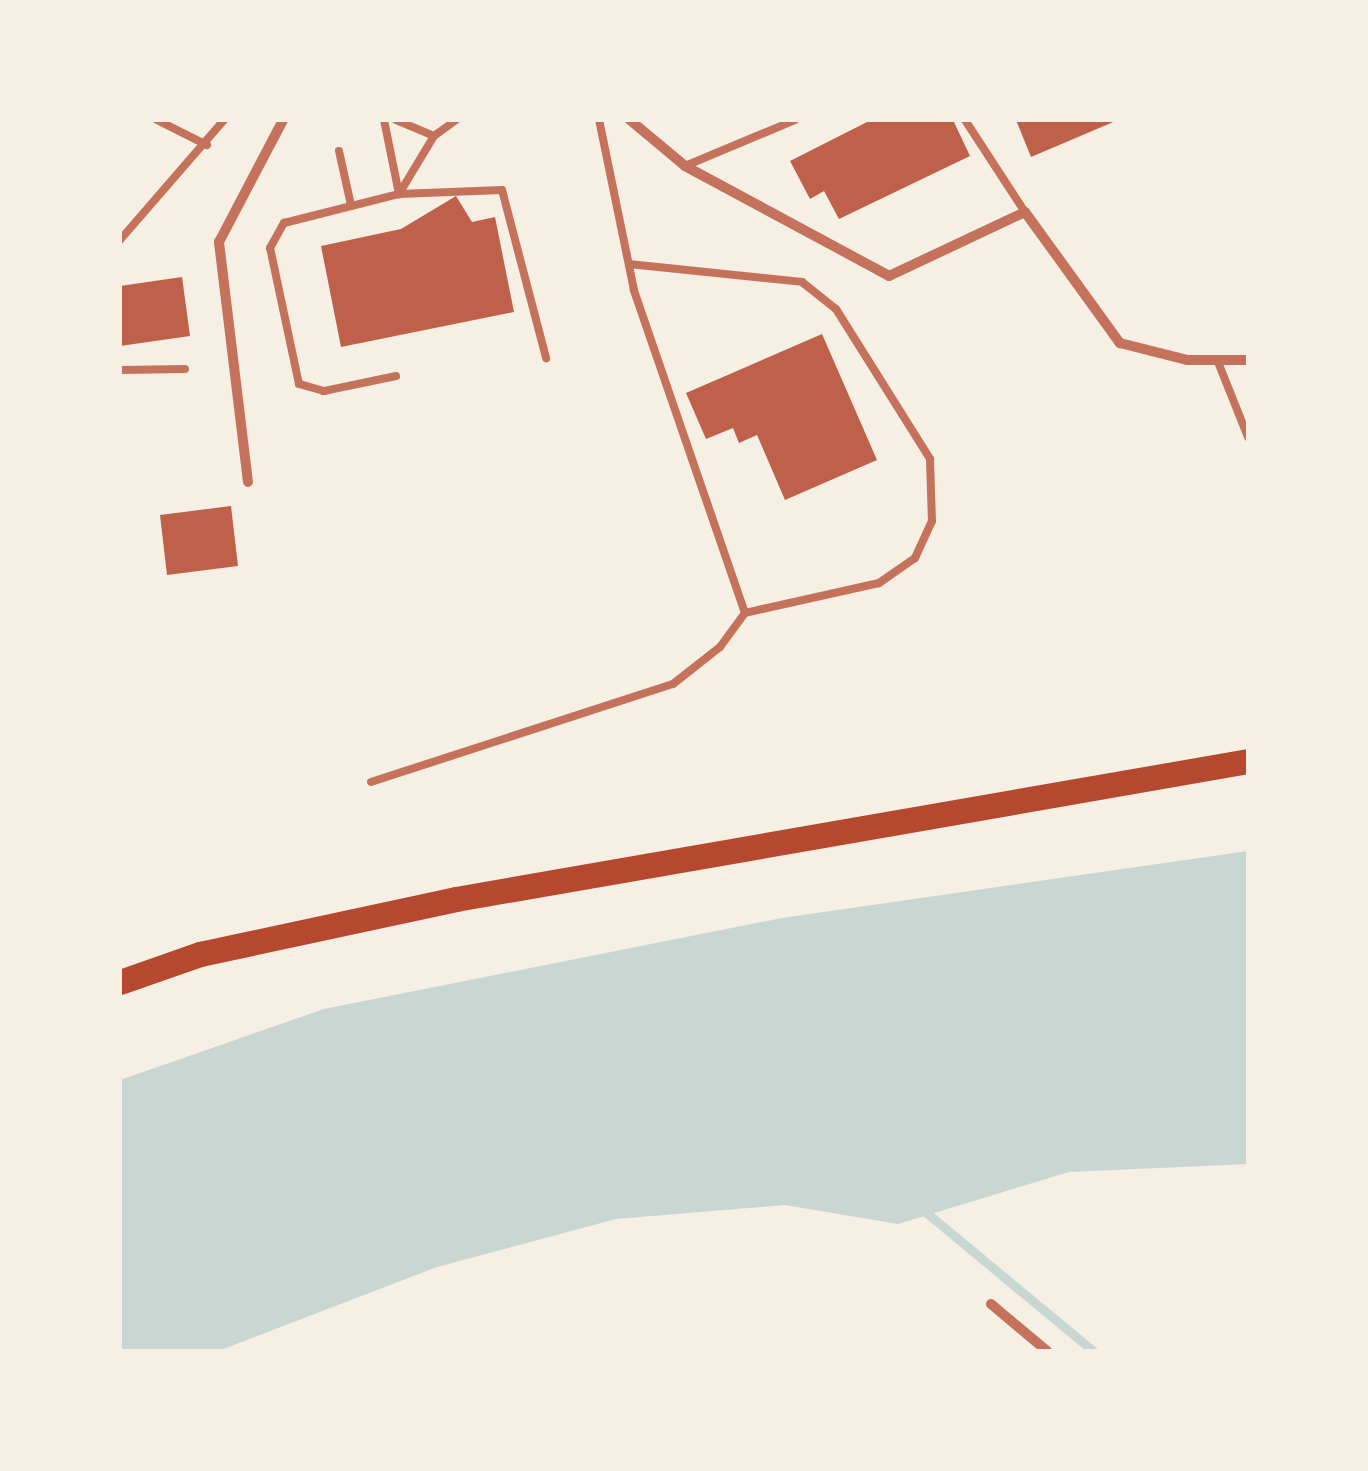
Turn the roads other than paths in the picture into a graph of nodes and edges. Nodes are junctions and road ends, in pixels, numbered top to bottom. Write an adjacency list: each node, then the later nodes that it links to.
1 (157, 120): 12 (lane)
2 (224, 120): 12 (lane)
3 (283, 120): 27 (street)
4 (384, 120): 15 (lane)
5 (396, 120): 11 (lane)
6 (456, 120): 11 (lane)
7 (599, 120): 19 (lane)
8 (630, 120): 14 (street)
9 (795, 120): 14 (lane)
10 (965, 120): 17 (lane)
11 (434, 136): 15 (lane)
12 (207, 145): 18 (lane)
13 (339, 151): 16 (lane)
14 (684, 166): 17 (street)
15 (399, 194): 16 (lane); 20 (lane)
16 (351, 204): 25 (lane)
17 (1025, 212): 22 (street)
18 (120, 240)
19 (629, 264): 28 (lane); 28 (lane)
20 (546, 358)
21 (1248, 360): 22 (street)
22 (1218, 362): 26 (lane)
23 (185, 369): 24 (lane)
24 (120, 370)
25 (396, 376)
26 (1248, 437)
27 (248, 482)
28 (745, 613): 30 (lane)
29 (1248, 762): 31 (main road)
30 (372, 782)
31 (120, 982)
32 (992, 1304): 33 (street)
33 (1047, 1351)

